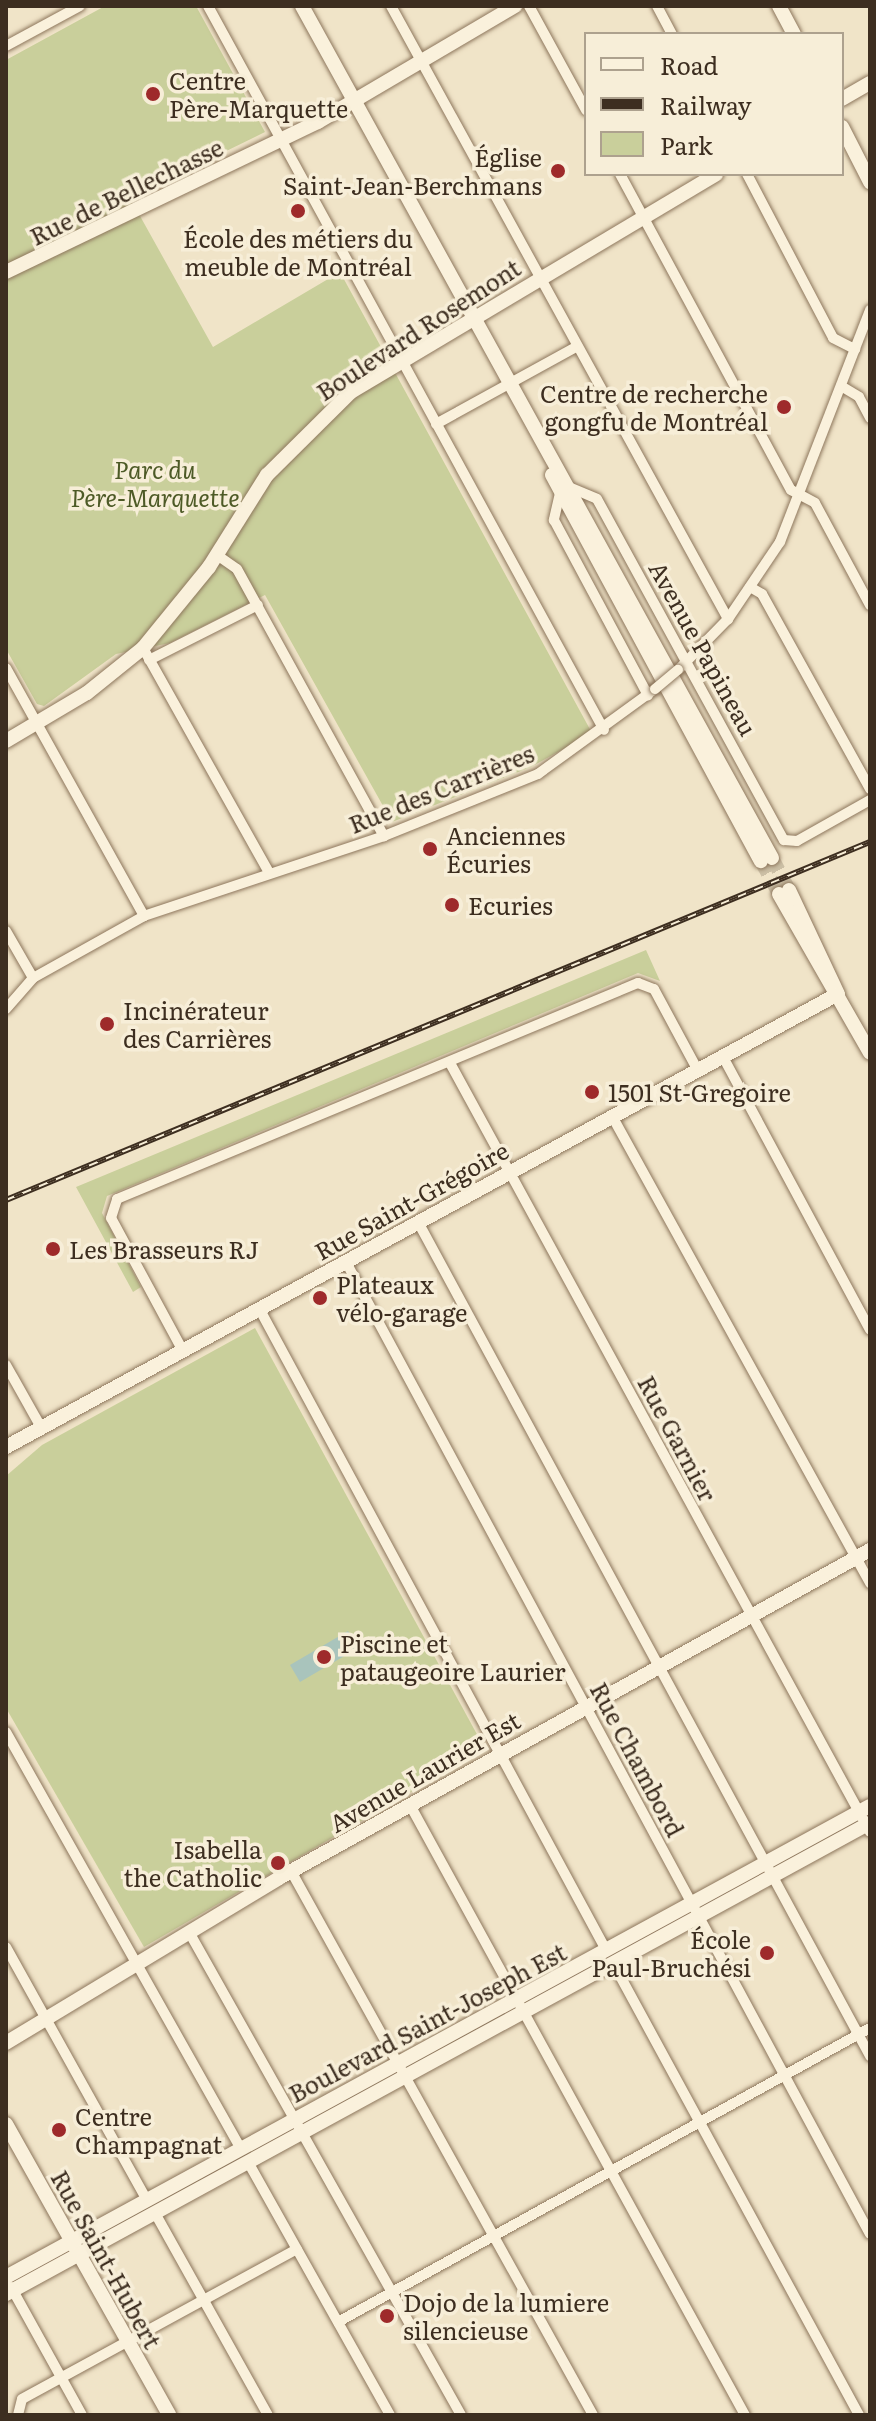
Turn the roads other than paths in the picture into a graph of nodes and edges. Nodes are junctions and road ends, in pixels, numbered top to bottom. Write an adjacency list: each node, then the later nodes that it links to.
1 (80, 6): 9 (street)
2 (208, 6): 19 (street)
3 (302, 6): 16 (main road)
4 (391, 6): 13 (street)
5 (515, 6): 13 (main road, Rue de Bellechasse)
6 (529, 6): 17 (street)
7 (657, 6): 10 (street)
8 (779, 6): 11 (main road)
9 (58, 11): 12 (street)
10 (671, 32)
11 (793, 32)
12 (6, 46)
13 (422, 62): 16 (main road, Rue de Bellechasse); 26 (street)
14 (870, 83): 15 (main road)
15 (844, 98)
16 (353, 102): 19 (main road, Rue de Bellechasse); 28 (main road)
17 (584, 106)
18 (844, 131): 23 (main road)
19 (282, 140): 25 (main road, Rue de Bellechasse); 31 (street)
20 (621, 176): 24 (street)
21 (712, 176): 24 (main road, Boulevard Rosemont)
22 (748, 176): 30 (street)
23 (870, 182)
24 (642, 216): 26 (main road, Boulevard Rosemont); 37 (street)
25 (6, 272)
26 (539, 278): 28 (main road, Boulevard Rosemont); 29 (street)
27 (870, 310): 30 (street, Rue des Carrières)
28 (471, 317): 31 (main road, Boulevard Rosemont); 32 (main road)
29 (576, 347): 32 (street); 42 (street)
30 (855, 349): 33 (street, Rue des Carrières)
31 (401, 360): 35 (street); 38 (main road, Boulevard Rosemont)
32 (509, 385): 35 (street); 36 (main road)
33 (841, 386): 34 (street); 37 (street, Rue des Carrières)
34 (870, 418)
35 (436, 424): 49 (street)
36 (564, 490): 44 (street, Avenue Papineau); 47 (street); 54 (main road)
37 (801, 496): 39 (street, Rue des Carrières); 41 (street)
38 (217, 555): 40 (street); 43 (main road, Boulevard Rosemont)
39 (750, 587): 42 (street, Rue des Carrières); 51 (street)
40 (258, 605): 45 (street); 53 (street)
41 (870, 605)
42 (728, 619): 44 (street, Rue des Carrières)
43 (140, 651): 45 (street); 48 (main road, Boulevard Rosemont)
44 (687, 661): 47 (street, Rue des Carrières, bridge); 52 (street, Avenue Papineau)
45 (155, 663): 55 (street)
46 (6, 668): 48 (street)
47 (652, 692): 49 (street, Rue des Carrières)
48 (37, 724): 50 (main road, Boulevard Rosemont); 57 (street)
49 (604, 730): 53 (street, Rue des Carrières)
50 (6, 741)
51 (870, 789)
52 (870, 800)
53 (384, 836): 55 (street, Rue des Carrières)
54 (766, 859)
55 (268, 871): 57 (street, Rue des Carrières)
56 (784, 892): 60 (main road)
57 (144, 916): 59 (street, Rue des Carrières)
58 (6, 931): 59 (street)
59 (33, 978): 61 (street, Rue des Carrières)
60 (838, 994): 62 (main road); 63 (main road, Rue Saint-Grégoire)
61 (6, 1009)
62 (870, 1053)
63 (722, 1055): 65 (main road, Rue Saint-Grégoire); 71 (street)
64 (450, 1063): 65 (street); 67 (street, Rue Garnier); 72 (street)
65 (697, 1069): 66 (main road, Rue Saint-Grégoire)
66 (612, 1116): 67 (main road, Rue Saint-Grégoire); 77 (street)
67 (510, 1170): 68 (main road, Rue Saint-Grégoire); 79 (street, Rue Garnier)
68 (418, 1222): 69 (main road, Rue Saint-Grégoire); 80 (street)
69 (346, 1262): 70 (main road, Rue Saint-Grégoire); 81 (street, Rue Chambord)
70 (260, 1310): 72 (main road, Rue Saint-Grégoire); 83 (street)
71 (870, 1330)
72 (183, 1351): 74 (main road, Rue Saint-Grégoire)
73 (6, 1365): 74 (street)
74 (41, 1427): 75 (main road, Rue Saint-Grégoire)
75 (6, 1447)
76 (870, 1550): 77 (main road, Avenue Laurier Est)
77 (856, 1558): 78 (street); 79 (main road, Avenue Laurier Est)
78 (870, 1583)
79 (751, 1615): 80 (main road, Avenue Laurier Est); 85 (street, Rue Garnier)
80 (658, 1666): 81 (main road, Avenue Laurier Est); 86 (street)
81 (586, 1706): 83 (main road, Avenue Laurier Est); 88 (street, Rue Chambord)
82 (6, 1732): 92 (street)
83 (500, 1753): 84 (main road, Avenue Laurier Est); 91 (street)
84 (410, 1805): 87 (main road, Avenue Laurier Est); 93 (street)
85 (867, 1820): 86 (main road, Boulevard Saint-Joseph Est)
86 (769, 1870): 88 (main road, Boulevard Saint-Joseph Est); 96 (street)
87 (291, 1871): 89 (main road, Avenue Laurier Est); 99 (street)
88 (696, 1909): 91 (main road, Boulevard Saint-Joseph Est); 100 (street, Rue Chambord)
89 (189, 1932): 92 (main road, Avenue Laurier Est); 103 (street)
90 (6, 1947): 94 (street)
91 (610, 1957): 93 (main road, Boulevard Saint-Joseph Est); 101 (street)
92 (138, 1963): 94 (main road, Avenue Laurier Est); 104 (street)
93 (521, 2005): 99 (main road, Boulevard Saint-Joseph Est); 105 (street)
94 (46, 2018): 97 (main road, Avenue Laurier Est); 106 (street)
95 (870, 2028): 96 (street)
96 (858, 2034): 98 (street); 100 (street)
97 (6, 2043)
98 (870, 2056)
99 (402, 2070): 103 (main road, Boulevard Saint-Joseph Est); 108 (street)
100 (783, 2075): 101 (street); 107 (street, Rue Chambord)
101 (700, 2122): 105 (street); 125 (street)
102 (6, 2124): 109 (main road, Rue Saint-Hubert)
103 (298, 2126): 104 (main road, Boulevard Saint-Joseph Est); 112 (street)
104 (245, 2155): 106 (main road, Boulevard Saint-Joseph Est); 110 (street)
105 (611, 2169): 108 (street); 124 (street)
106 (151, 2206): 109 (main road, Boulevard Saint-Joseph Est); 113 (street)
107 (870, 2234)
108 (493, 2235): 112 (street); 123 (street)
109 (76, 2248): 111 (main road, Boulevard Saint-Joseph Est); 115 (main road, Rue Saint-Hubert)
110 (297, 2249): 113 (street); 114 (street)
111 (8, 2285): 116 (street)
112 (391, 2292): 114 (street); 122 (street)
113 (204, 2300): 115 (street); 120 (street)
114 (338, 2322): 121 (street)
115 (128, 2342): 116 (street); 119 (main road, Rue Saint-Hubert)
116 (61, 2378): 117 (street); 118 (street)
117 (17, 2412)
118 (82, 2415)
119 (169, 2415)
120 (268, 2415)
121 (390, 2415)
122 (461, 2415)
123 (593, 2415)
124 (745, 2415)
125 (859, 2415)

